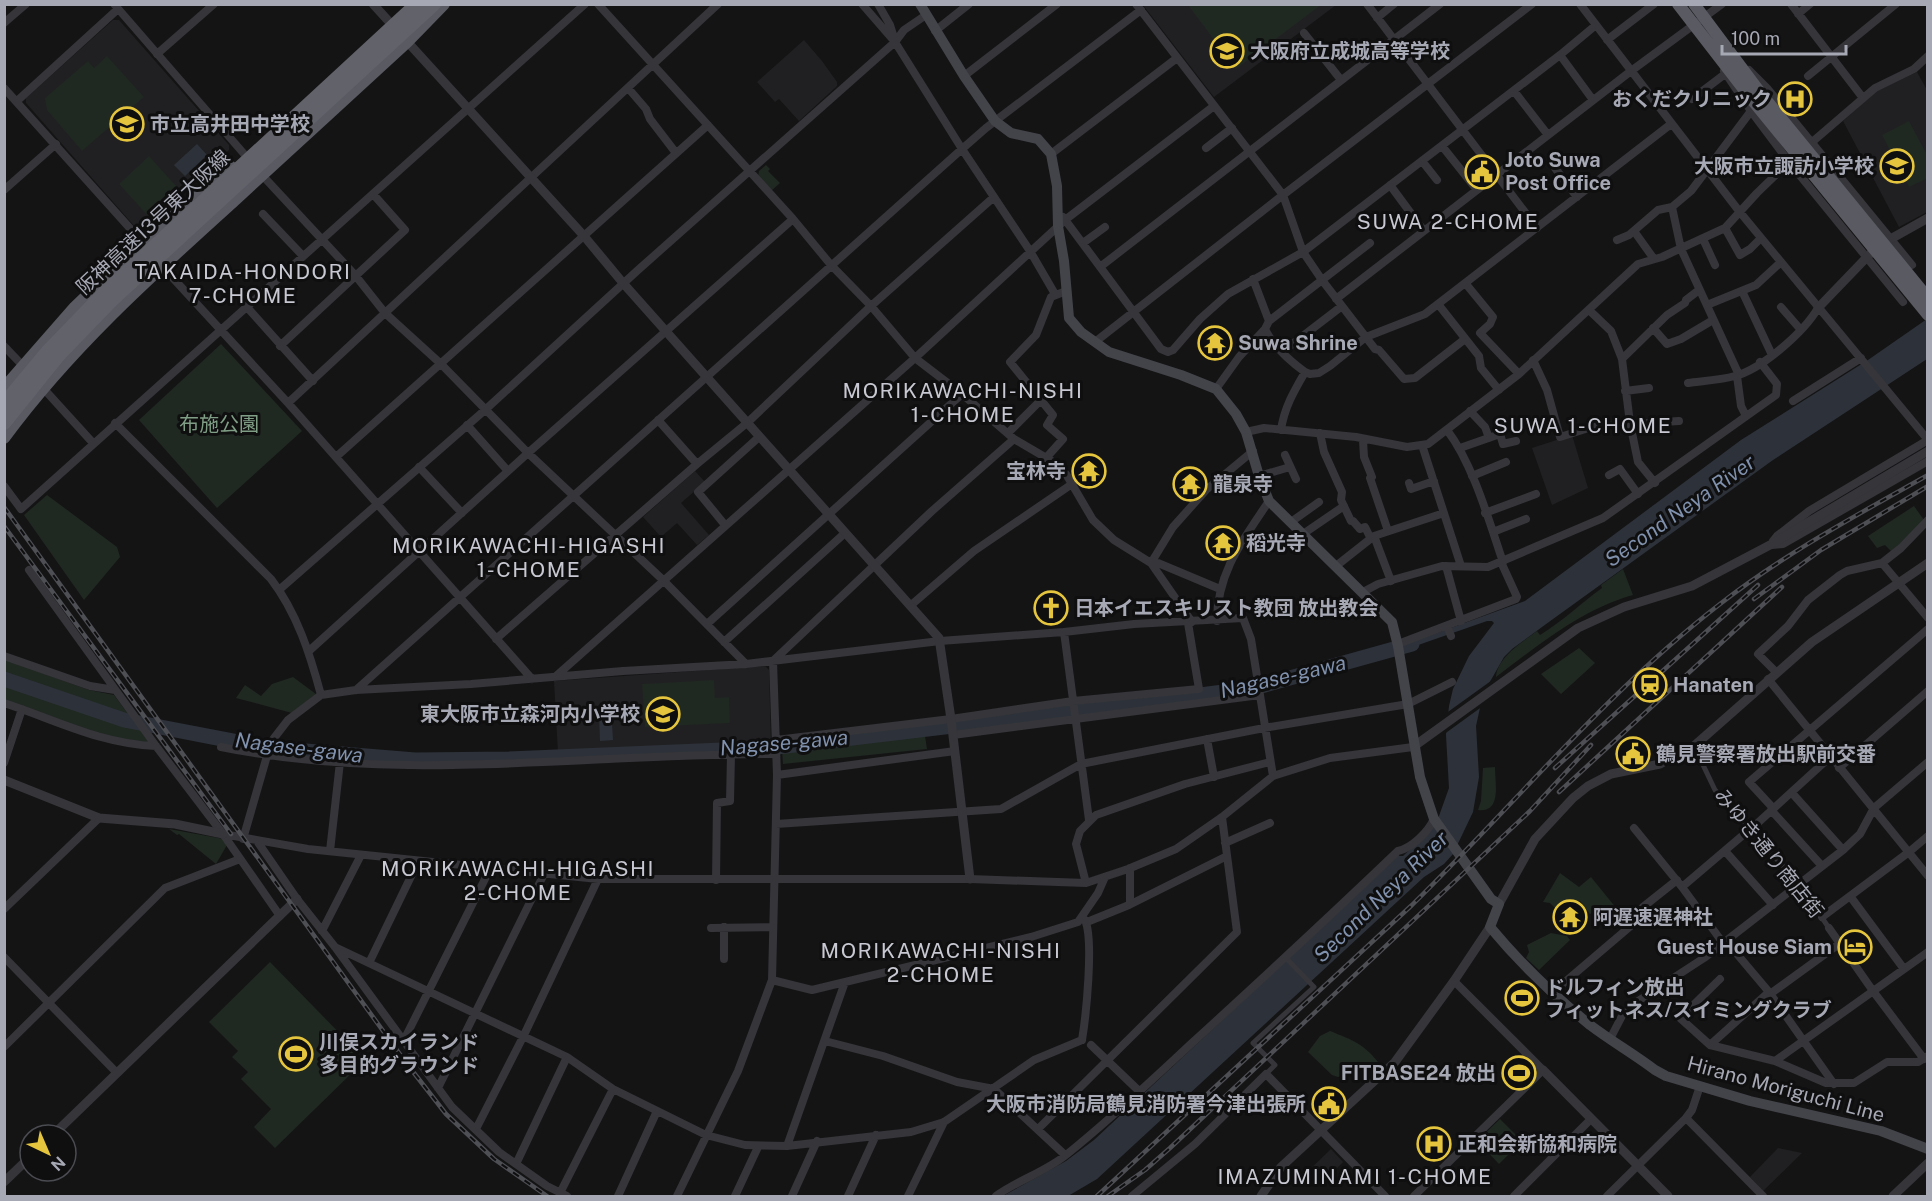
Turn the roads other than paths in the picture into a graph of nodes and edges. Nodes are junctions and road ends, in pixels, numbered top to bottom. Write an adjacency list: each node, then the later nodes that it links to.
1 (26, 4): 34 (street)
2 (214, 4): 43 (street)
3 (373, 4): 35 (street)
4 (434, 4): 193 (highway, 阪神高速13号東大阪線, bridge)
5 (444, 4): 41 (highway)
6 (454, 4): 41 (highway)
7 (585, 4): 65 (street)
8 (598, 4): 49 (street)
9 (718, 4): 49 (street)
10 (862, 4): 42 (street)
11 (878, 4): 42 (street)
12 (920, 4): 31 (main road)
13 (969, 4): 37 (street)
14 (1057, 4): 52 (street)
15 (1367, 4): 32 (street)
16 (1394, 4): 32 (street)
17 (1440, 4): 39 (street)
18 (1532, 4): 55 (street)
19 (1580, 4): 36 (street)
20 (1654, 4): 40 (street)
21 (1678, 4): 33 (highway)
22 (1694, 4): 33 (highway)
23 (1722, 4): 33 (street)
24 (1791, 4): 30 (street)
25 (1810, 4): 30 (street)
26 (1896, 4): 48 (street)
27 (411, 6): 35 (highway); 187 (highway, 阪神高速13号東大阪線, bridge)
28 (116, 7): 43 (street); 62 (street)
29 (1138, 7): 47 (street); 66 (street)
30 (1798, 14): 48 (street)
31 (926, 15): 37 (main road); 42 (street)
32 (1377, 18): 39 (street)
33 (1699, 22): 45 (highway); 50 (street)
34 (4, 23)
35 (391, 24): 41 (street); 80 (highway)
36 (1596, 25): 40 (street); 44 (street)
37 (935, 31): 52 (main road)
38 (1304, 33): 54 (street)
39 (1394, 40): 54 (street); 55 (street)
40 (1607, 40): 50 (street)
41 (407, 42): 65 (street); 87 (highway)
42 (895, 42): 76 (street); 85 (street)
43 (157, 54): 80 (street)
44 (1560, 55): 58 (street); 61 (street)
45 (1725, 55): 51 (street); 63 (highway); 72 (street)
46 (1928, 56): 59 (street)
47 (1177, 58): 64 (street); 79 (street)
48 (1832, 58): 53 (street); 59 (street)
49 (653, 65): 57 (street); 68 (street)
50 (1631, 71): 61 (street); 67 (street)
51 (1725, 74): 60 (street); 63 (street)
52 (964, 76): 66 (main road)
53 (1808, 76)
54 (1341, 80): 77 (street)
55 (1428, 85): 70 (street); 94 (street)
56 (4, 88): 62 (street)
57 (628, 88): 78 (street); 88 (street)
58 (1514, 91): 70 (street); 71 (street)
59 (1863, 98): 72 (street)
60 (1692, 99)
61 (1593, 100): 71 (street)
62 (16, 101): 73 (street)
63 (1755, 102): 82 (street); 84 (street); 137 (highway, bridge); 149 (highway, bridge)
64 (1214, 106): 69 (street); 102 (street)
65 (468, 109): 88 (street); 93 (street)
66 (995, 121): 76 (street); 79 (main road)
67 (1671, 124): 84 (street); 96 (street)
68 (708, 125): 78 (street); 85 (street)
69 (1232, 128): 75 (street); 77 (street)
70 (1463, 130): 74 (street); 86 (street)
71 (1548, 135): 86 (street)
72 (1811, 143): 113 (street)
73 (56, 144): 91 (street); 114 (street)
74 (1443, 146): 81 (street); 92 (street)
75 (1206, 148)
76 (962, 149): 95 (street); 124 (street)
77 (1249, 151): 94 (street); 128 (street)
78 (676, 153): 108 (street)
79 (1051, 154): 102 (main road)
80 (245, 155): 114 (highway)
81 (1422, 161): 89 (street); 90 (street)
82 (1789, 162): 98 (street); 121 (street)
83 (1555, 168): 96 (street)
84 (1707, 171): 97 (street); 98 (street)
85 (748, 172): 101 (street); 132 (street)
86 (1498, 174): 92 (street); 104 (street)
87 (262, 176): 110 (street); 127 (highway)
88 (530, 179): 108 (street); 148 (street)
89 (1437, 180)
90 (1390, 185): 106 (street); 119 (street)
91 (4, 190)
92 (1477, 190): 106 (street)
93 (373, 194): 110 (street); 129 (street)
94 (1283, 195): 119 (street); 147 (street)
95 (994, 197): 118 (street); 143 (street)
96 (1577, 197): 104 (street)
97 (1672, 207): 107 (street); 117 (street)
98 (1739, 211): 105 (street); 109 (street)
99 (263, 214): 120 (street)
100 (1928, 218): 113 (street)
101 (793, 219): 124 (street); 155 (street)
102 (1062, 223): 115 (street); 118 (street); 136 (main road)
103 (1105, 227): 115 (street)
104 (1537, 228): 133 (street)
105 (1725, 228): 109 (street); 111 (street)
106 (1424, 231): 138 (street)
107 (1634, 231): 112 (street); 122 (street)
108 (584, 236): 132 (street); 169 (street)
109 (1761, 238): 123 (street)
110 (322, 239): 120 (street); 129 (street)
111 (1703, 239): 117 (street); 125 (street)
112 (1617, 240)
113 (1889, 240): 126 (street)
114 (143, 242): 127 (street); 170 (highway)
115 (1083, 243): 128 (street)
116 (1370, 243): 131 (street)
117 (1681, 249): 122 (street); 134 (street)
118 (1030, 251): 136 (street); 164 (street)
119 (1303, 252): 130 (street); 131 (street)
120 (303, 256): 142 (street)
121 (1869, 256): 139 (street); 145 (street)
122 (1654, 259): 146 (street)
123 (1781, 262): 135 (street); 145 (street)
124 (831, 265): 143 (street); 173 (street)
125 (1715, 265)
126 (1912, 265)
127 (162, 267): 153 (street); 178 (highway)
128 (1100, 267): 147 (street)
129 (355, 275): 148 (street); 161 (street)
130 (1253, 279): 147 (street); 151 (street)
131 (1322, 280): 138 (street); 151 (street)
132 (622, 283): 155 (street); 188 (street)
133 (1466, 284): 140 (street); 156 (street)
134 (1699, 290): 141 (street); 152 (street)
135 (1742, 291): 141 (street); 163 (street)
136 (1060, 292): 159 (main road); 184 (street)
137 (1928, 298)
138 (1339, 302): 157 (street); 162 (street)
139 (1903, 302)
140 (1438, 304): 157 (street); 158 (street)
141 (1707, 305): 150 (street)
142 (246, 306): 153 (street); 161 (street)
143 (871, 306): 164 (street); 195 (street)
144 (1781, 307): 154 (street)
145 (1818, 308): 154 (street); 166 (street)
146 (1589, 310): 165 (street); 167 (street)
147 (1133, 311): 159 (street)
148 (385, 313): 169 (street); 175 (street)
149 (1928, 315)
150 (1713, 320): 152 (street); 174 (street)
151 (1267, 325): 162 (street); 180 (street)
152 (1653, 328): 165 (street)
153 (220, 330): 186 (street); 194 (street)
154 (1801, 330): 163 (street)
155 (666, 331): 173 (street); 215 (street)
156 (1480, 333): 158 (street); 172 (street)
157 (1366, 337): 158 (street); 171 (street)
158 (1466, 340): 181 (street)
159 (1095, 342): 180 (main road)
160 (4, 346): 170 (street)
161 (280, 346): 175 (street)
162 (1282, 352): 171 (street)
163 (1772, 355): 168 (street)
164 (915, 358): 183 (street); 224 (street)
165 (1622, 359): 182 (street)
166 (1862, 359): 185 (street); 208 (street)
167 (1533, 360): 172 (street); 196 (street)
168 (1760, 362): 174 (street); 190 (street)
169 (441, 364): 188 (street); 217 (street)
170 (23, 366): 177 (highway)
171 (1305, 372): 198 (street)
172 (1519, 374): 181 (street)
173 (706, 376): 191 (street); 195 (street)
174 (1738, 376): 176 (street); 190 (street)
175 (313, 381): 186 (street)
176 (1688, 383)
177 (4, 388)
178 (43, 388): 204 (highway); 210 (street)
179 (1649, 388): 182 (street)
180 (1216, 389): 200 (main road)
181 (1499, 390): 189 (street)
182 (1625, 391): 196 (street)
183 (962, 394): 201 (street); 245 (street)
184 (1040, 401): 201 (street); 218 (street)
185 (1793, 401)
186 (288, 403): 217 (street)
187 (4, 404)
188 (485, 410): 197 (street); 215 (street)
189 (1470, 411): 199 (street); 205 (street)
190 (1746, 416): 231 (street)
191 (658, 420): 221 (street); 237 (street)
192 (1679, 421): 196 (street)
193 (4, 423)
194 (115, 423): 210 (street); 271 (street)
195 (747, 423): 203 (street); 221 (street)
196 (1630, 424): 231 (street)
197 (467, 425): 222 (street); 225 (street)
198 (1281, 430): 200 (street); 202 (street)
199 (1447, 430): 211 (street); 212 (street)
200 (1246, 432): 213 (main road)
201 (1008, 433): 206 (street)
202 (1320, 433): 207 (street); 241 (street)
203 (759, 437): 224 (street); 249 (street)
204 (4, 438)
205 (1489, 438): 209 (street); 212 (street)
206 (1014, 439): 218 (street); 262 (street)
207 (1363, 440): 211 (street); 250 (street)
208 (1928, 440): 256 (street)
209 (1516, 441)
210 (93, 443): 233 (street)
211 (1422, 445): 230 (street)
212 (1460, 448): 228 (street)
213 (1252, 450): 227 (main road); 259 (street)
214 (1928, 451): 256 (street)
215 (528, 453): 225 (street); 237 (street)
216 (1285, 455): 223 (street)
217 (336, 457): 240 (street)
218 (1046, 458): 232 (street)
219 (1928, 461): 256 (street)
220 (1506, 462): 228 (street)
221 (697, 464): 254 (street)
222 (419, 467): 240 (street); 242 (street)
223 (1290, 467): 227 (street); 229 (street)
224 (787, 469): 245 (street); 249 (street)
225 (508, 471): 242 (street)
226 (1609, 475): 236 (street)
227 (1259, 476): 238 (main road)
228 (1472, 476): 244 (street)
229 (1296, 479)
230 (1434, 481): 234 (street); 243 (street)
231 (1655, 483): 236 (street)
232 (1072, 484): 259 (street); 274 (street)
233 (4, 486)
234 (1411, 488)
235 (1536, 494): 244 (street)
236 (1638, 494): 258 (street)
237 (574, 496): 254 (street); 273 (street)
238 (1269, 501): 248 (main road); 270 (street)
239 (1319, 502): 248 (street)
240 (377, 504): 257 (street); 271 (street)
241 (1344, 506): 253 (street); 255 (street)
242 (462, 513): 257 (street)
243 (1444, 513): 250 (street); 265 (street)
244 (1485, 513): 251 (street)
245 (828, 514): 252 (street); 279 (street)
246 (1526, 519): 251 (street)
247 (1928, 520): 260 (street)
248 (1291, 522): 253 (main road)
249 (725, 525): 267 (street)
250 (1388, 531): 255 (street)
251 (1493, 532): 258 (street)
252 (845, 533): 262 (street); 284 (street)
253 (1303, 534): 263 (main road)
254 (616, 536): 267 (street); 282 (street)
255 (1372, 537): 263 (street); 268 (street)
256 (1770, 545): 313 (street)
257 (420, 552): 273 (street); 286 (street)
258 (1502, 562): 265 (street); 277 (street)
259 (1151, 563): 270 (street); 278 (street)
260 (1882, 563): 269 (street); 290 (street)
261 (1928, 563): 269 (street)
262 (874, 565): 274 (street); 288 (street)
263 (1336, 566): 272 (main road)
264 (1446, 566): 265 (street); 268 (street); 277 (street)
265 (1461, 566)
266 (29, 570): 294 (street)
267 (663, 580): 279 (street); 291 (street)
268 (1390, 581): 272 (street)
269 (1898, 582): 275 (street); 290 (street)
270 (1220, 589): 276 (street)
271 (279, 590): 286 (street)
272 (1363, 592): 285 (main road)
273 (459, 597): 282 (street); 295 (street)
274 (910, 606): 283 (street)
275 (1928, 618)
276 (1217, 621): 278 (street); 296 (street)
277 (1461, 621): 285 (street)
278 (1190, 622): 281 (street); 299 (street)
279 (707, 624): 284 (street)
280 (1928, 629): 306 (street)
281 (1064, 632): 283 (street); 299 (street)
282 (496, 639): 292 (street)
283 (940, 641): 288 (street); 303 (street)
284 (724, 642): 289 (street)
285 (1398, 647): 301 (main road)
286 (309, 651): 298 (street)
287 (4, 656): 294 (street)
288 (773, 661): 289 (street); 309 (street)
289 (746, 664): 291 (street)
290 (1772, 676): 306 (street); 311 (street)
291 (555, 677): 292 (street)
292 (532, 679): 295 (street)
293 (1452, 682): 301 (street)
294 (115, 690): 310 (street)
295 (356, 690): 298 (street)
296 (1259, 690): 304 (street); 305 (street)
297 (1928, 691): 324 (street)
298 (321, 695): 316 (street)
299 (1073, 701): 303 (street); 304 (street)
300 (4, 703): 302 (street)
301 (1408, 704): 305 (street); 313 (main road)
302 (22, 709): 310 (street); 322 (street)
303 (951, 719): 307 (street); 309 (street)
304 (1075, 720): 307 (street); 323 (street)
305 (1264, 728): 308 (street); 320 (street)
306 (1810, 731): 318 (street); 331 (street)
307 (953, 735): 314 (street)
308 (1207, 739): 323 (street); 326 (street)
309 (776, 741): 315 (street)
310 (156, 746): 341 (street)
311 (1694, 746): 340 (street, みゆき通り商店街); 370 (street)
312 (221, 747): 316 (street)
313 (1413, 747): 327 (street); 336 (main road)
314 (955, 751): 325 (street); 332 (street)
315 (776, 754): 317 (street); 325 (street)
316 (266, 755): 319 (street); 343 (street)
317 (731, 755): 319 (street); 362 (street)
318 (1830, 757): 324 (street); 329 (street)
319 (340, 762): 347 (street)
320 (1270, 762): 326 (street); 327 (street)
321 (1928, 762): 330 (street)
322 (4, 763)
323 (1081, 764): 332 (street); 335 (street)
324 (1839, 768): 330 (street)
325 (777, 775): 338 (street)
326 (1214, 777): 335 (street)
327 (1273, 777): 333 (street)
328 (4, 780): 334 (street)
329 (1792, 793): 331 (street); 346 (street)
330 (1874, 808): 346 (street); 349 (street)
331 (1772, 809): 340 (street); 354 (street)
332 (962, 812): 338 (street); 361 (street)
333 (1222, 817): 345 (street); 356 (street)
334 (99, 818): 341 (street); 372 (street)
335 (1089, 820): 364 (street)
336 (1435, 820): 370 (main road); 387 (street)
337 (1270, 823): 345 (street)
338 (776, 824): 363 (street)
339 (1634, 828): 365 (street)
340 (1749, 830): 348 (street); 366 (street, みゆき通り商店街)
341 (223, 834): 343 (street); 352 (street)
342 (1928, 836): 349 (street)
343 (243, 839): 344 (street)
344 (256, 841): 347 (street); 368 (street)
345 (1225, 843): 351 (street)
346 (1843, 850): 354 (street)
347 (330, 851): 350 (street)
348 (1725, 851): 365 (street); 371 (street)
349 (1909, 852): 358 (street); 367 (street)
350 (361, 855): 353 (street); 381 (street)
351 (1227, 856): 369 (street); 411 (street)
352 (240, 859): 373 (street); 399 (street)
353 (418, 862): 355 (street); 389 (street)
354 (1822, 866): 366 (street)
355 (490, 868): 357 (street); 395 (street)
356 (1130, 868): 359 (street); 369 (street)
357 (544, 874): 360 (street); 400 (street)
358 (1928, 876)
359 (1105, 877): 364 (street); 375 (street)
360 (598, 879): 362 (street); 401 (street)
361 (970, 879): 363 (street); 364 (street)
362 (716, 880): 363 (street)
363 (774, 880): 377 (street)
364 (1086, 883)
365 (1679, 884): 382 (street); 397 (street)
366 (1799, 884): 371 (street); 374 (street, みゆき通り商店街)
367 (1850, 896): 374 (street); 390 (street)
368 (297, 899): 373 (street); 381 (street)
369 (1130, 904): 375 (street)
370 (1499, 904): 378 (main road)
371 (1773, 905): 382 (street)
372 (4, 909)
373 (280, 916): 414 (street)
374 (1822, 917): 380 (street, みゆき通り商店街)
375 (1085, 919): 394 (street); 403 (street)
376 (724, 927): 377 (street); 379 (street); 388 (street)
377 (773, 927): 392 (street)
378 (1490, 927): 393 (street); 397 (main road, Hirano Moriguchi Line)
379 (711, 928)
380 (1829, 928): 383 (street)
381 (322, 931): 384 (street)
382 (1725, 942): 398 (street); 402 (street)
383 (1839, 944): 396 (street); 398 (street)
384 (335, 947): 389 (street); 406 (street)
385 (1928, 952): 390 (street)
386 (4, 957): 399 (street)
387 (1286, 958): 415 (street); 421 (street)
388 (724, 959)
389 (369, 963): 395 (street)
390 (1905, 969): 396 (street)
391 (1720, 979): 407 (street)
392 (772, 980): 394 (street); 430 (street)
393 (1454, 981): 413 (street); 429 (street)
394 (845, 982): 405 (street)
395 (430, 991): 400 (street); 406 (street)
396 (1873, 991): 404 (street); 410 (street)
397 (1552, 993): 402 (main road, Hirano Moriguchi Line)
398 (1769, 993): 404 (street); 407 (street)
399 (49, 1004): 408 (street); 414 (street)
400 (475, 1012): 401 (street); 418 (street)
401 (524, 1035): 409 (street); 427 (street)
402 (1610, 1039): 417 (main road, Hirano Moriguchi Line)
403 (1082, 1040): 411 (street); 420 (street)
404 (1804, 1040): 412 (street); 416 (street)
405 (825, 1041): 420 (street); 434 (street)
406 (403, 1042): 418 (street)
407 (1710, 1045): 412 (street)
408 (4, 1047)
409 (567, 1057): 419 (street); 438 (street)
410 (1926, 1057): 416 (street)
411 (1106, 1061): 421 (street); 428 (street)
412 (1775, 1061): 416 (street)
413 (1543, 1071): 424 (street); 453 (street)
414 (117, 1073): 426 (street)
415 (1266, 1074): 429 (street); 450 (street)
416 (1833, 1083)
417 (1700, 1086): 423 (street); 435 (main road, Hirano Moriguchi Line)
418 (438, 1088): 427 (street)
419 (613, 1089): 422 (street); 442 (street)
420 (994, 1089): 425 (street); 428 (street)
421 (1139, 1091): 436 (street)
422 (657, 1111): 430 (street); 443 (street)
423 (1686, 1118): 439 (street); 457 (street)
424 (1592, 1119): 439 (street); 454 (street)
425 (944, 1122): 431 (street); 448 (street)
426 (65, 1123)
427 (476, 1129): 438 (street)
428 (1038, 1129): 436 (street)
429 (1319, 1130): 451 (street); 452 (street)
430 (706, 1135): 433 (street); 444 (street)
431 (876, 1135): 432 (street); 447 (street)
432 (817, 1141): 434 (street); 446 (street)
433 (758, 1146): 434 (street); 445 (street)
434 (787, 1146)
435 (1928, 1149)
436 (1065, 1155): 449 (street)
437 (1928, 1162): 458 (street)
438 (516, 1164): 442 (street)
439 (1638, 1166): 455 (street); 456 (street)
440 (18, 1169): 441 (street)
441 (4, 1182)
442 (563, 1195)
443 (618, 1197)
444 (677, 1197)
445 (735, 1197)
446 (792, 1197)
447 (848, 1197)
448 (908, 1197)
449 (996, 1197)
450 (1132, 1197)
451 (1261, 1197)
452 (1385, 1197)
453 (1414, 1197)
454 (1514, 1197)
455 (1607, 1197)
456 (1668, 1197)
457 (1763, 1197)
458 (1893, 1197)

